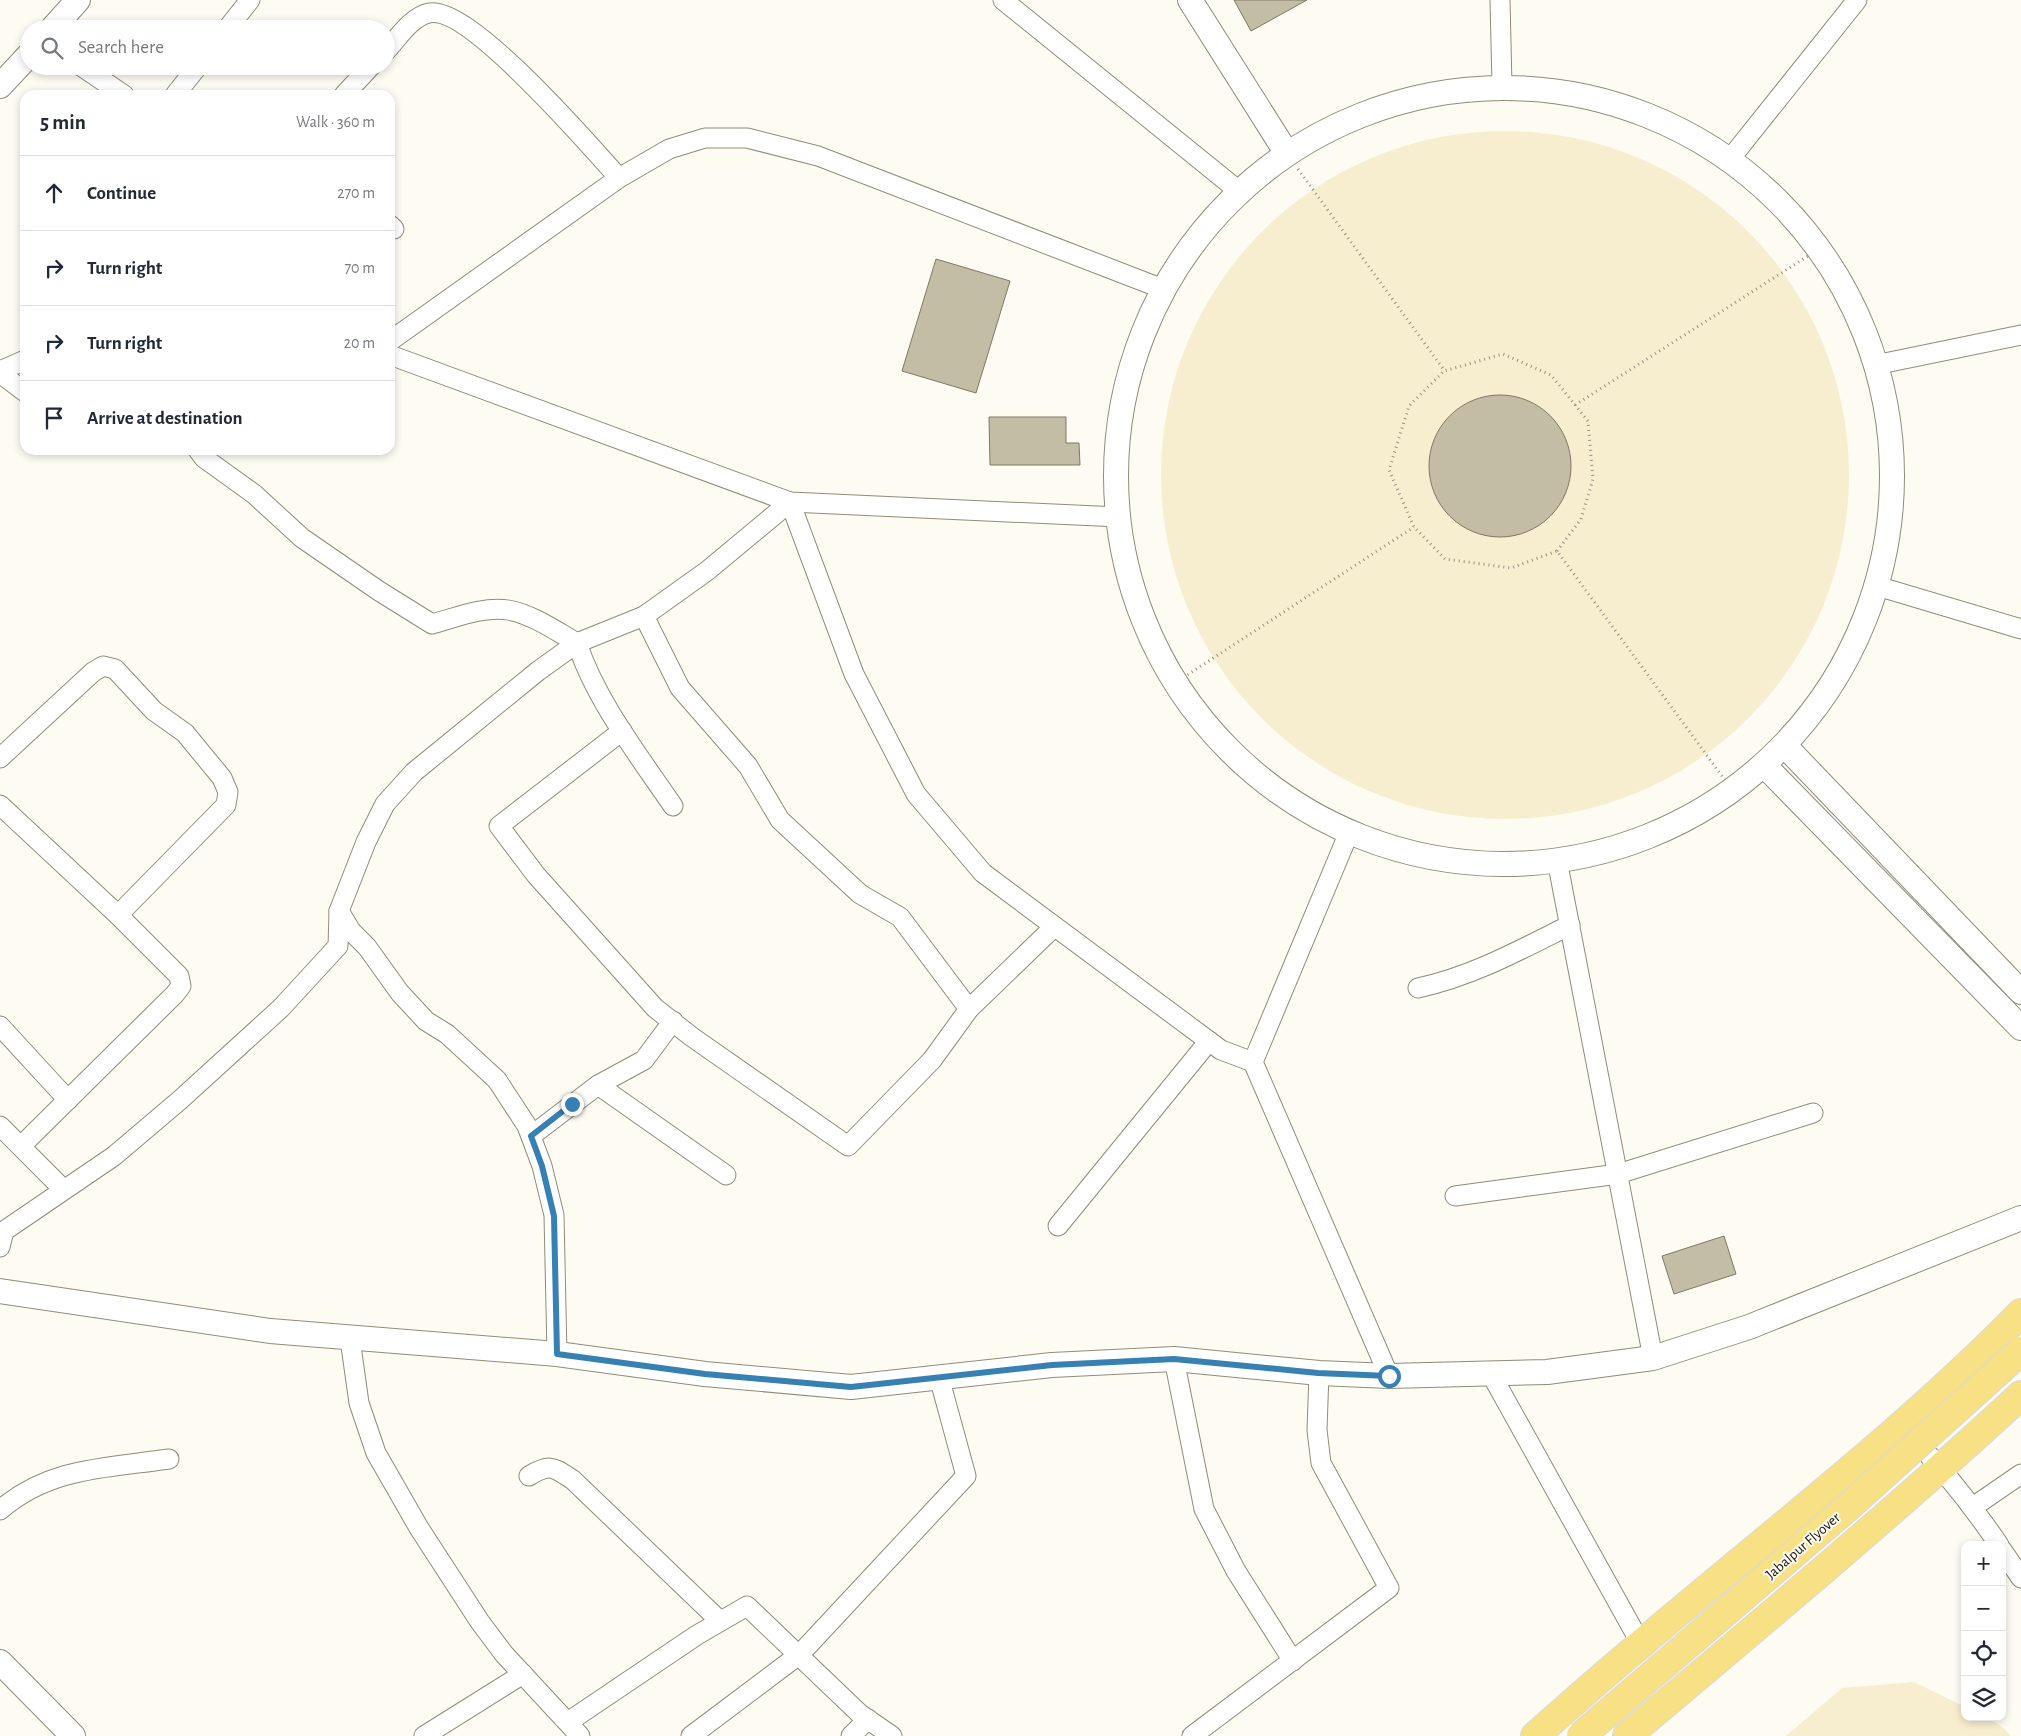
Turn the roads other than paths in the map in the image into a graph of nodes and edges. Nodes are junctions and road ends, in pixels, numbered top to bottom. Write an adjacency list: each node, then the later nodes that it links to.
1 (78, 0): 8 (street)
2 (250, 0): 9 (street)
3 (1003, 0): 23 (street)
4 (1190, 0): 20 (street)
5 (1500, 0): 16 (street)
6 (1857, 0): 21 (street)
7 (436, 7): 10 (street); 22 (street)
8 (60, 20)
9 (234, 20)
10 (395, 41)
11 (20, 65): 15 (street)
12 (94, 75): 17 (street)
13 (191, 75): 18 (street)
14 (363, 75): 19 (street)
15 (0, 86)
16 (1502, 86): 20 (street); 21 (street)
17 (117, 90)
18 (179, 90)
19 (349, 90)
20 (1286, 152): 23 (street)
21 (1730, 159): 29 (street)
22 (619, 178): 24 (street); 26 (street)
23 (1240, 192): 24 (street)
24 (1162, 290): 34 (street)
25 (2021, 335): 29 (street)
26 (395, 337)
27 (395, 357): 33 (street)
28 (20, 362): 30 (street)
29 (1875, 365): 35 (street)
30 (0, 372): 31 (street)
31 (20, 388)
32 (202, 455): 38 (street)
33 (790, 502): 34 (street); 36 (street); 50 (street)
34 (1119, 517): 45 (street)
35 (1877, 586): 37 (street); 40 (street)
36 (644, 616): 38 (street); 53 (street)
37 (2021, 629)
38 (577, 643): 39 (street); 47 (street)
39 (622, 731): 44 (street); 54 (street)
40 (1785, 746): 42 (street); 52 (street)
41 (0, 758): 48 (street)
42 (1765, 766): 46 (street); 56 (street)
43 (0, 805): 48 (street)
44 (672, 806)
45 (1350, 830): 46 (street); 58 (street)
46 (1557, 860): 49 (street)
47 (339, 911): 63 (street); 67 (street)
48 (118, 915): 60 (street)
49 (1570, 924): 51 (street); 65 (street)
50 (1054, 927): 53 (street); 57 (street)
51 (1418, 988)
52 (2021, 992)
53 (969, 1008): 54 (street)
54 (673, 1021): 59 (street)
55 (0, 1026): 60 (street)
56 (2021, 1028)
57 (1209, 1041): 58 (street); 70 (street)
58 (1253, 1062): 81 (street)
59 (598, 1085): 63 (street); 66 (street)
60 (68, 1100): 64 (street)
61 (1813, 1113): 65 (street)
62 (0, 1126): 64 (street)
63 (531, 1136): 76 (street)
64 (21, 1146): 67 (street)
65 (1618, 1174): 68 (street); 77 (street)
66 (726, 1175)
67 (63, 1189): 71 (street)
68 (1455, 1196)
69 (2021, 1218): 77 (street)
70 (1058, 1226)
71 (0, 1247)
72 (0, 1291): 74 (street)
73 (2021, 1314): 84 (main road)
74 (350, 1339): 76 (street); 99 (street)
75 (2021, 1351): 110 (main road, Jabalpur Flyover, bridge)
76 (557, 1354): 82 (street)
77 (1653, 1358): 80 (street)
78 (1174, 1359): 79 (street); 82 (street); 97 (street)
79 (1318, 1373): 81 (street); 97 (street)
80 (1491, 1374): 81 (street); 95 (street)
81 (1389, 1376)
82 (939, 1377): 96 (street)
83 (2021, 1395): 86 (main road)
84 (1902, 1426): 86 (street); 95 (main road)
85 (169, 1460): 90 (street)
86 (1942, 1468): 89 (street); 111 (main road)
87 (2021, 1474): 89 (street)
88 (529, 1476): 94 (street)
89 (1974, 1507): 91 (street)
90 (0, 1510)
91 (1995, 1541)
92 (2006, 1556): 93 (street)
93 (2021, 1578)
94 (720, 1621): 96 (street); 101 (street)
95 (1641, 1644): 109 (main road)
96 (800, 1654): 100 (street); 105 (street)
97 (1293, 1660): 108 (street)
98 (0, 1662): 102 (street)
99 (523, 1674): 101 (street); 103 (street)
100 (868, 1719): 106 (street); 107 (street)
101 (568, 1722): 104 (street)
102 (73, 1736)
103 (424, 1736)
104 (580, 1736)
105 (691, 1736)
106 (851, 1736)
107 (892, 1736)
108 (1192, 1736)
109 (1535, 1736)
110 (1581, 1736)
111 (1627, 1736)

